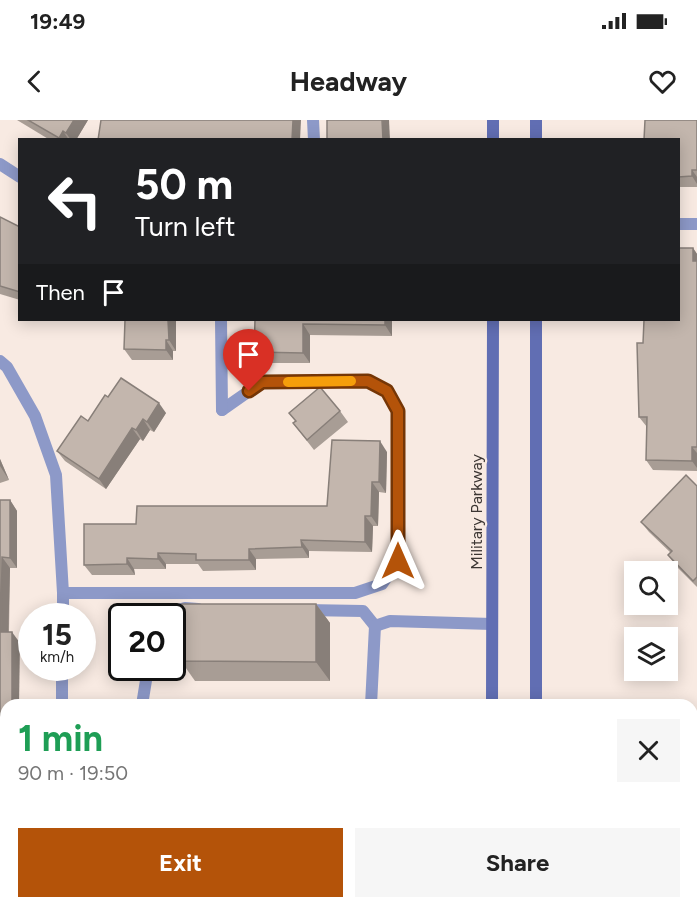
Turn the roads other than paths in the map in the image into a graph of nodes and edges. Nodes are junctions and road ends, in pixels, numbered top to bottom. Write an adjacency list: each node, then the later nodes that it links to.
1 (313, 120): 4 (street)
2 (493, 120): 5 (main road)
3 (536, 120): 6 (main road)
4 (314, 138)
5 (493, 138)
6 (536, 138)
7 (0, 164): 8 (street)
8 (18, 176)
9 (680, 224): 10 (street)
10 (697, 224)
11 (221, 321): 15 (street)
12 (493, 321): 20 (main road, Military Parkway)
13 (536, 321): 28 (main road)
14 (0, 362): 15 (street)
15 (63, 593): 16 (street)
16 (63, 603)
17 (186, 608): 18 (street)
18 (209, 609)
19 (292, 610): 21 (street)
20 (492, 624): 21 (street); 27 (main road, Military Parkway)
21 (375, 626): 26 (street)
22 (62, 681): 24 (street)
23 (146, 681): 25 (street)
24 (62, 699)
25 (143, 699)
26 (371, 699)
27 (492, 699)
28 (536, 699)

